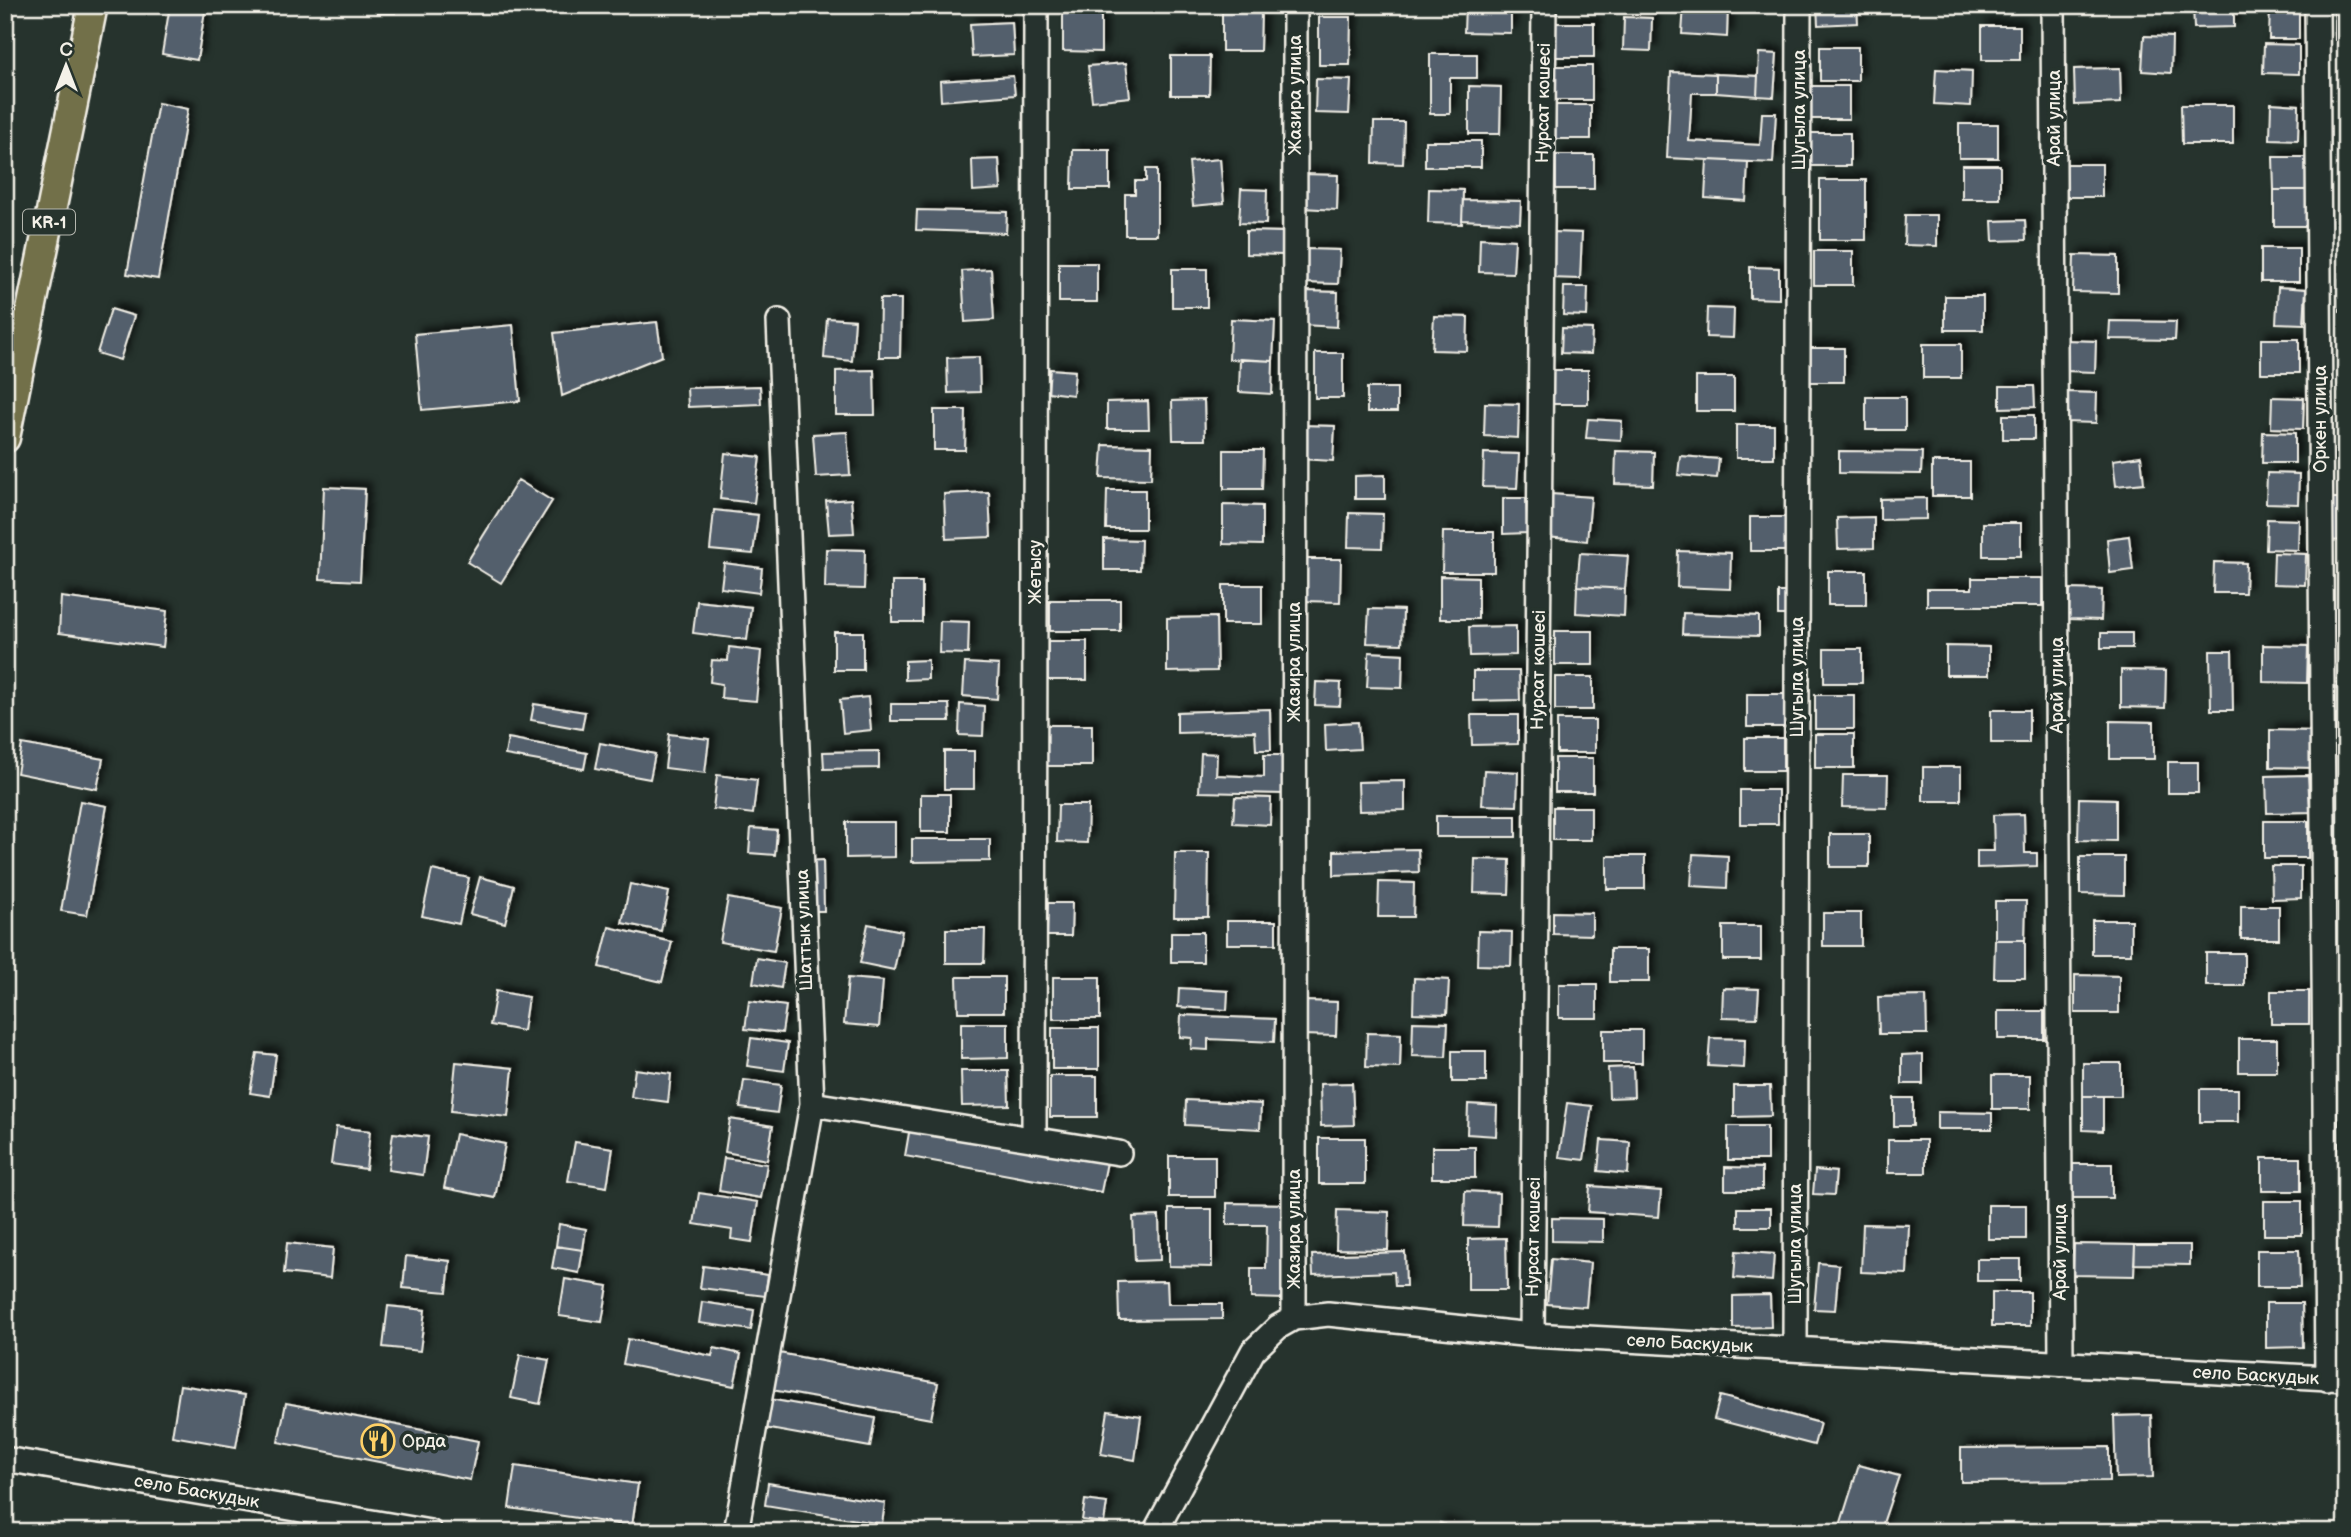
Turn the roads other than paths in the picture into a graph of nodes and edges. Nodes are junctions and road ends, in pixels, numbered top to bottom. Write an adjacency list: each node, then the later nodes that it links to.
1 (93, 5): 9 (main road, KR-1)
2 (1036, 5): 11 (street, Жетысу)
3 (1295, 5): 13 (street, Жазира улица)
4 (1544, 5): 14 (street, Нурсат кошесi)
5 (1799, 5): 15 (street, Шугыла улица)
6 (2053, 5): 16 (street, Арай улица)
7 (2317, 5): 17 (street, Оркен улица)
8 (779, 321): 10 (street, Шаттык улица)
9 (5, 438)
10 (811, 1104): 11 (street); 20 (street, Шаттык улица)
11 (1034, 1140): 12 (street)
12 (1119, 1153)
13 (1294, 1318): 14 (street, село Баскудык); 21 (street, село Баскудык)
14 (1532, 1335): 15 (street, село Баскудык)
15 (1795, 1349): 16 (street, село Баскудык)
16 (2061, 1364): 17 (street, село Баскудык)
17 (2336, 1379)
18 (5, 1459): 19 (street, село Баскудык)
19 (430, 1532)
20 (736, 1532)
21 (1155, 1532)

